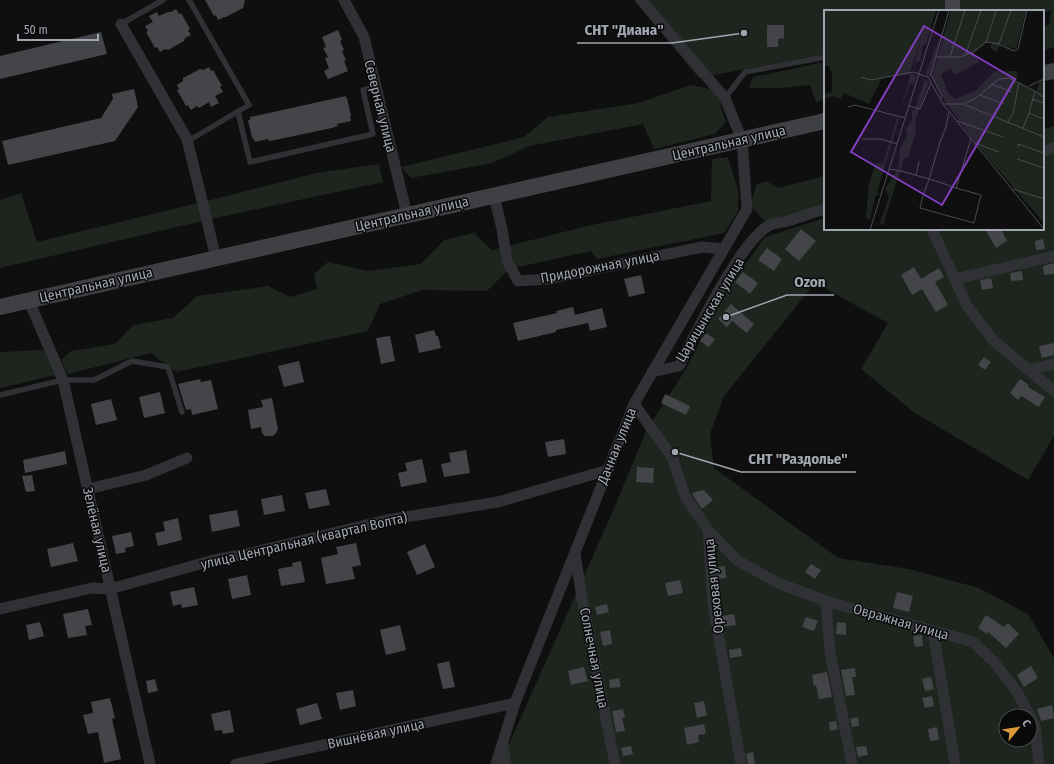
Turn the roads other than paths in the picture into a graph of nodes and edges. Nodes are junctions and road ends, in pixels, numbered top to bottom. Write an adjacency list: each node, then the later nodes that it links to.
1 (162, 0): 5 (lane)
2 (189, 0): 11 (lane)
3 (344, 0): 9 (street, Северная улица)
4 (641, 0): 10 (street, Дачная улица)
5 (121, 24): 14 (street)
6 (824, 57): 10 (lane)
7 (1054, 71): 8 (street)
8 (1044, 73)
9 (376, 87): 11 (lane); 19 (street, Северная улица)
10 (725, 98): 13 (street, Дачная улица)
11 (238, 112): 14 (lane)
12 (824, 121): 13 (street, Центральная улица)
13 (742, 140): 17 (street, Центральная улица); 21 (street, Дачная улица)
14 (188, 141): 23 (street)
15 (1054, 148): 16 (street)
16 (1044, 151)
17 (494, 195): 19 (street, Центральная улица); 21 (street, Придорожная улица)
18 (824, 209): 29 (street, Царицынская улица)
19 (407, 215): 23 (street, Центральная улица)
20 (932, 230): 24 (street)
21 (723, 249): 29 (street, Дачная улица)
22 (1054, 256): 24 (street)
23 (216, 258): 25 (street, Центральная улица)
24 (955, 279): 28 (street)
25 (28, 301): 26 (street, Центральная улица); 30 (street, Зелёная улица)
26 (0, 307)
27 (1054, 364): 28 (street)
28 (1028, 370): 31 (street)
29 (652, 372): 33 (street, Дачная улица)
30 (63, 380): 32 (lane); 34 (lane); 37 (street, Зелёная улица)
31 (1054, 391)
32 (0, 394)
33 (634, 404): 36 (street, Дачная улица); 38 (street, Ореховая улица)
34 (182, 412)
35 (187, 458): 37 (street)
36 (608, 470): 39 (street, Дачная улица); 40 (street, улица Центральная (квартал Волта))
37 (88, 489): 40 (street, Зелёная улица)
38 (708, 530): 41 (street, Овражная улица); 51 (street, Ореховая улица)
39 (575, 552): 44 (street, Дачная улица); 50 (street, Солнечная улица)
40 (110, 588): 42 (street, улица Центральная (квартал Волта)); 46 (street, Зелёная улица)
41 (826, 601): 43 (street, Овражная улица); 52 (street)
42 (0, 609)
43 (933, 631): 53 (street); 54 (street, Овражная улица)
44 (515, 703): 45 (street, Дачная улица); 47 (street, Вишнёвая улица)
45 (502, 743): 48 (street, Дачная улица); 49 (street)
46 (150, 764)
47 (236, 764)
48 (496, 764)
49 (506, 764)
50 (615, 764)
51 (742, 764)
52 (852, 764)
53 (955, 764)
54 (1039, 764)

